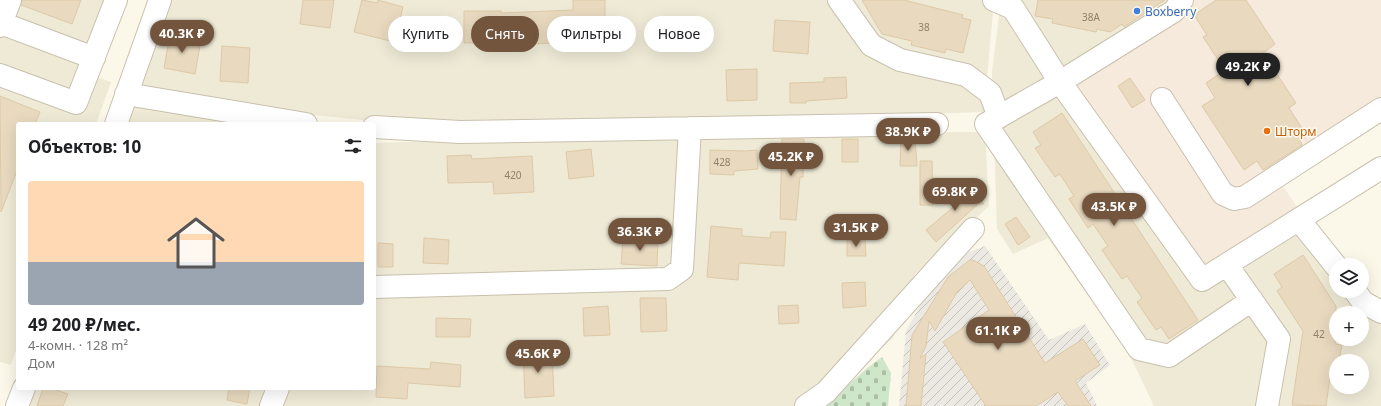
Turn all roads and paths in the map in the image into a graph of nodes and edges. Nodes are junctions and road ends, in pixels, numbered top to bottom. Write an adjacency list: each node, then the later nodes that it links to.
1 (10, 0): 7 (street)
2 (116, 0): 8 (street)
3 (160, 0): 11 (street)
4 (839, 0): 14 (street)
5 (1182, 0): 10 (street)
6 (1008, 3): 10 (street)
7 (1, 25): 8 (street)
8 (94, 58): 9 (street)
9 (0, 75)
10 (1060, 82): 14 (street); 24 (street)
11 (126, 94): 15 (street); 16 (street)
12 (1162, 99): 13 (street)
13 (1381, 109)
14 (999, 117): 27 (street)
15 (117, 122)
16 (294, 122)
17 (937, 124): 18 (street)
18 (690, 128): 19 (street); 25 (street)
19 (376, 132)
20 (1381, 168): 21 (street)
21 (1300, 220): 23 (street); 24 (street)
22 (973, 230): 33 (street)
23 (1330, 258)
24 (1227, 265): 27 (street)
25 (376, 287)
26 (1360, 298): 28 (street)
27 (1252, 300): 34 (street)
28 (1381, 312)
29 (23, 390): 31 (street)
30 (277, 390): 32 (street)
31 (17, 406)
32 (271, 406)
33 (806, 406)
34 (1267, 406)

